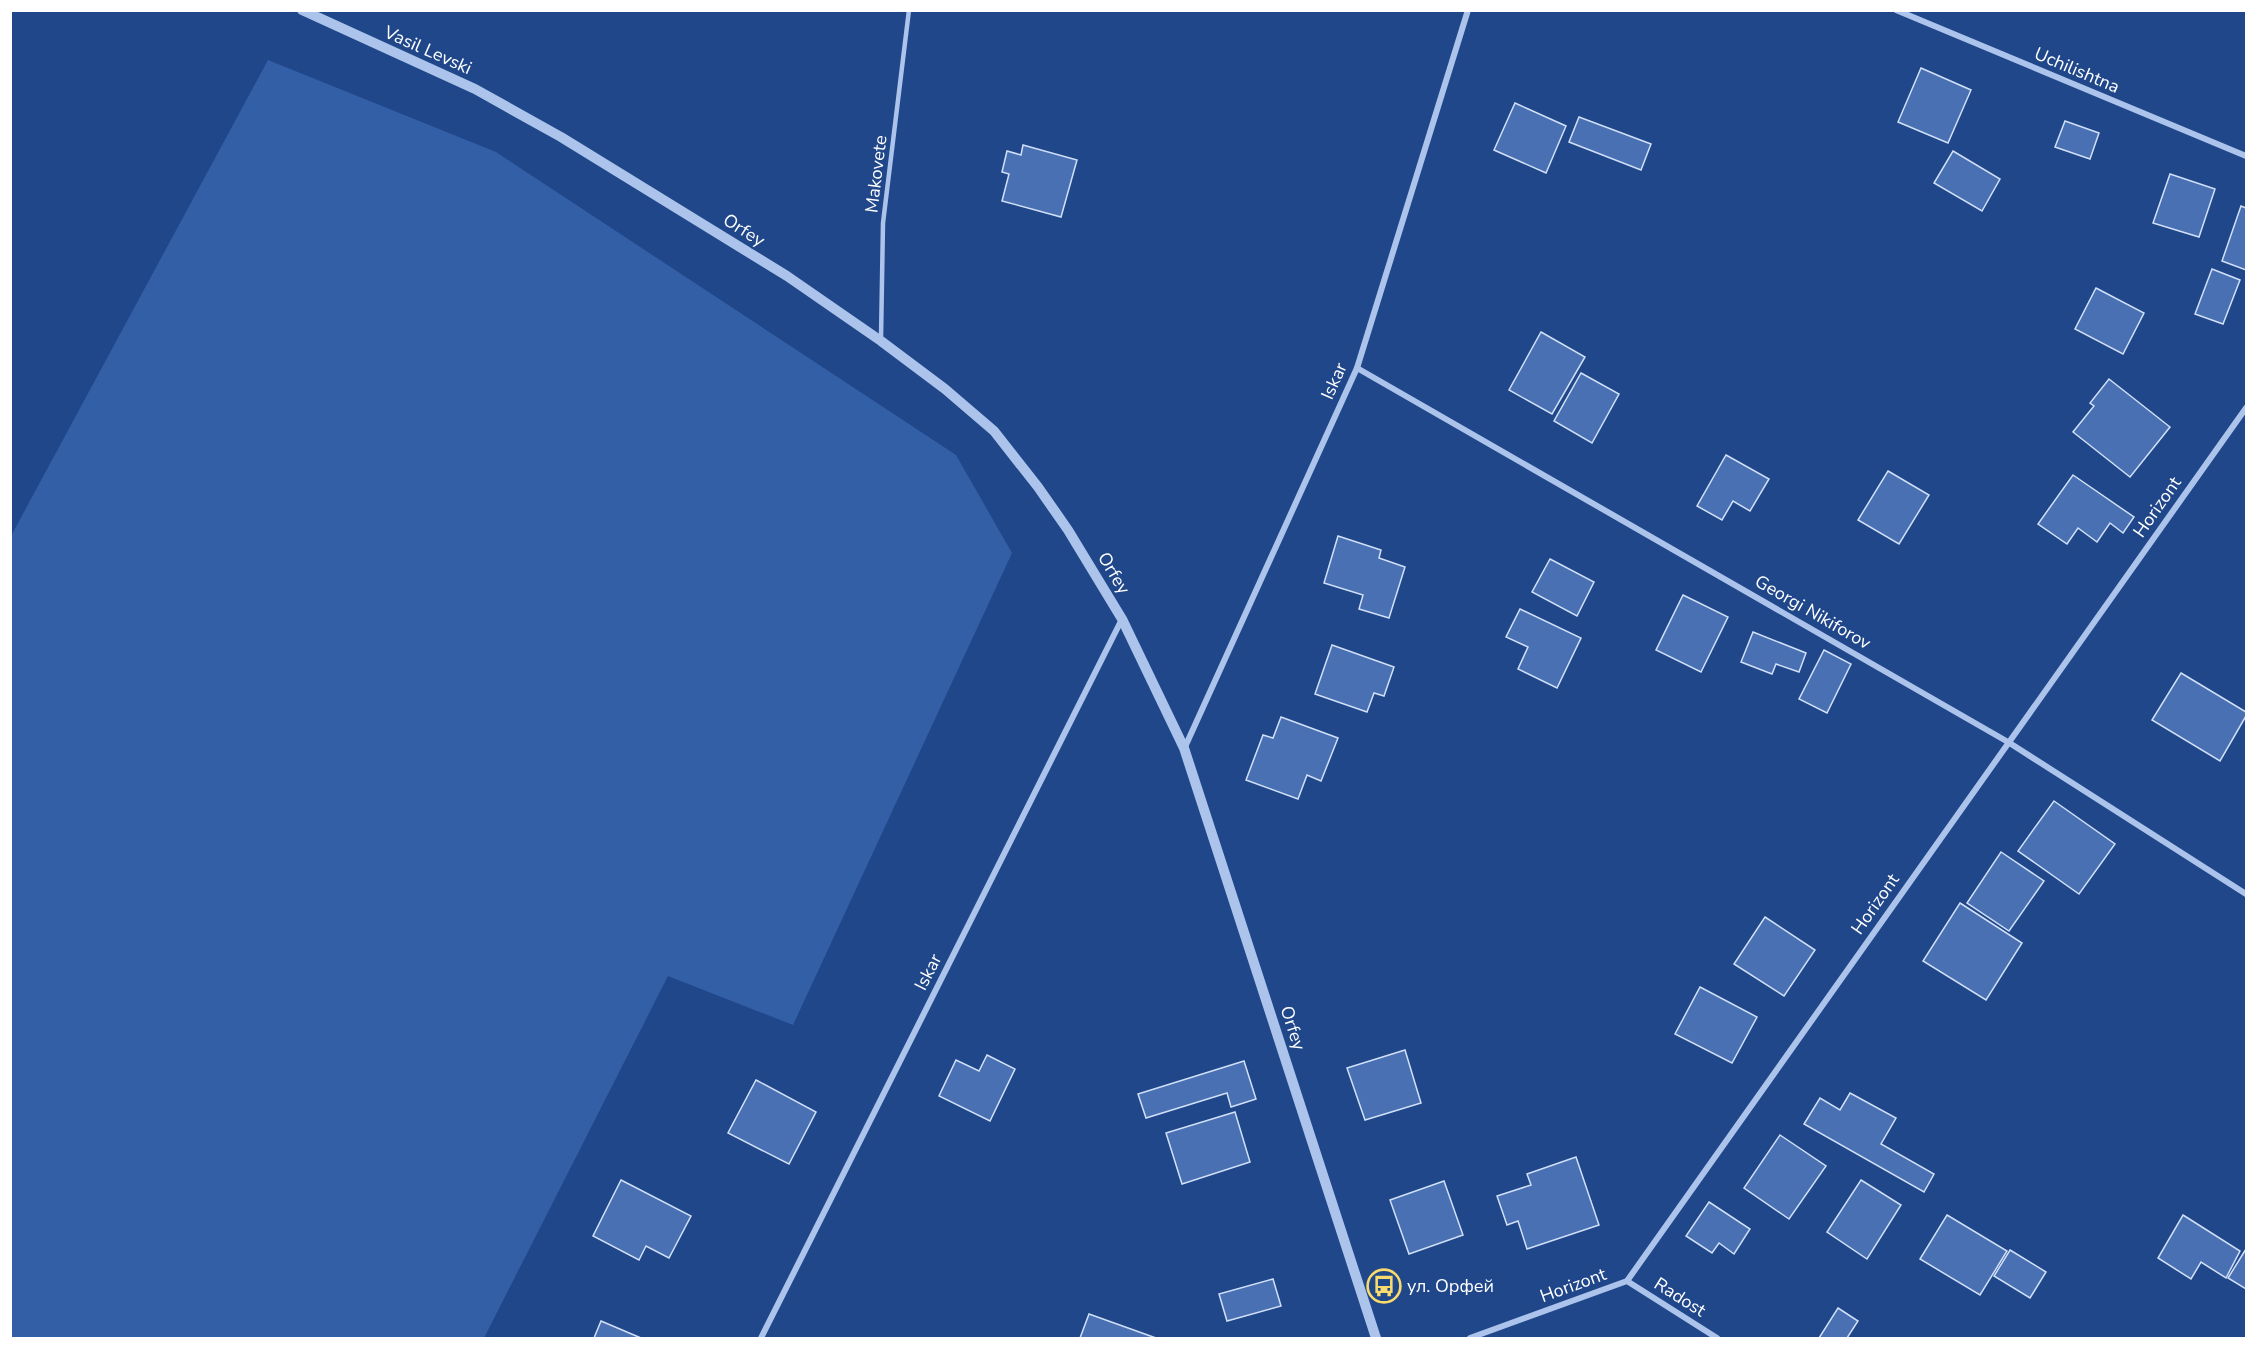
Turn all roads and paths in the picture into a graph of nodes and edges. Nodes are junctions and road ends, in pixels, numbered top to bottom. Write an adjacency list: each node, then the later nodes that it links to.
1 (302, 10): 5 (street, Vasil Levski)
2 (909, 10): 7 (lane, Makovete)
3 (1468, 10): 8 (street, Iskar)
4 (1896, 10): 6 (street, Uchilishtna)
5 (475, 89): 7 (street, Orfey)
6 (2247, 156)
7 (881, 341): 10 (street, Orfey)
8 (1356, 368): 11 (street, Georgi Nikiforov); 12 (street, Iskar)
9 (2247, 408): 11 (street, Horizont)
10 (1122, 619): 12 (street, Orfey); 15 (street, Iskar)
11 (2008, 741): 13 (street, Georgi Nikiforov); 14 (street, Horizont)
12 (1185, 748): 16 (street, Orfey)
13 (2247, 894)
14 (1627, 1281): 17 (street, Horizont); 18 (street, Radost)
15 (761, 1338)
16 (1376, 1338)
17 (1470, 1338)
18 (1717, 1338)

